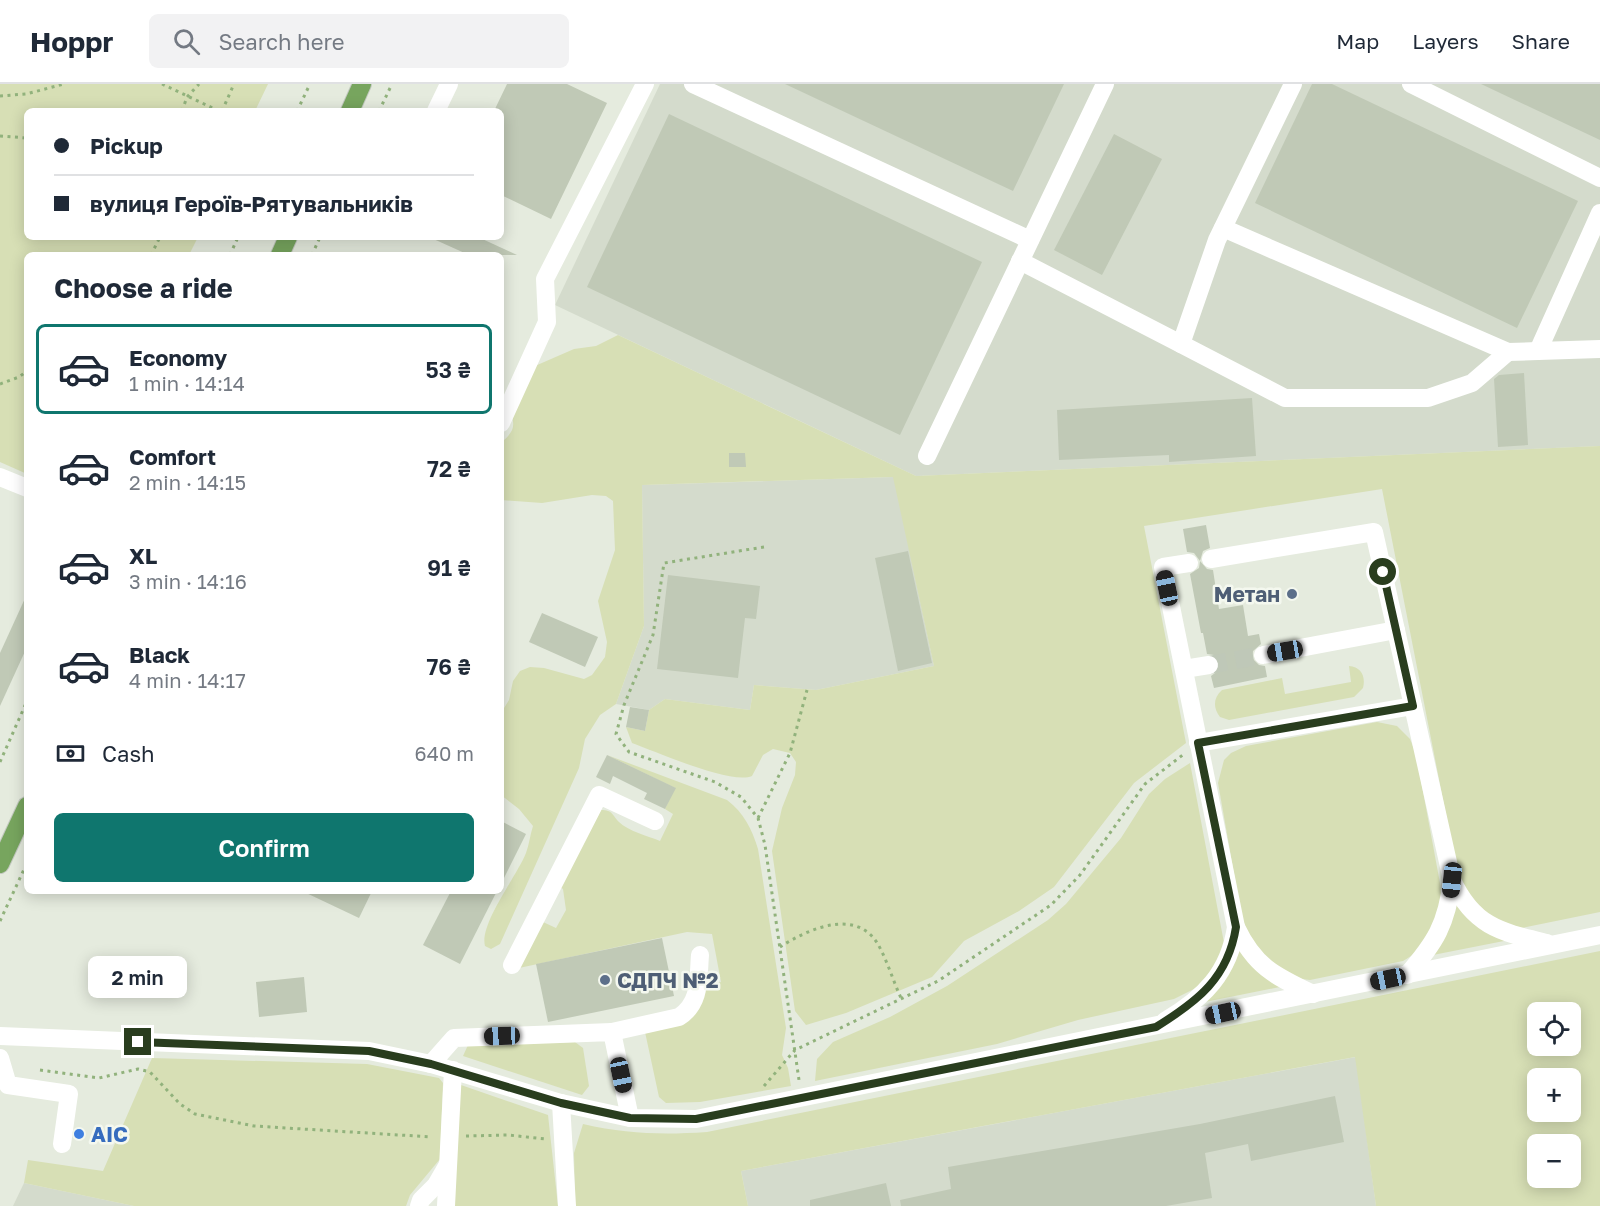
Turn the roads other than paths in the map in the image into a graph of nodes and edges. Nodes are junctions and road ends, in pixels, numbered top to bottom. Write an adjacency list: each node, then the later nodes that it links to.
1 (362, 84): 8 (main road)
2 (449, 84): 9 (street)
3 (645, 84): 19 (street)
4 (693, 84): 13 (street)
5 (1105, 84): 13 (street)
6 (1293, 84): 12 (street)
7 (1411, 84): 10 (street)
8 (351, 108)
9 (437, 108)
10 (1600, 178)
11 (1600, 213): 17 (street)
12 (1223, 228): 15 (street); 18 (street)
13 (1030, 240): 14 (street)
14 (1020, 261): 15 (street); 20 (street)
15 (1181, 344): 18 (street)
16 (1600, 348): 17 (street)
17 (1538, 351): 18 (street)
18 (1508, 352)
19 (504, 416)
20 (927, 456)
21 (0, 477): 22 (street)
22 (24, 487)
23 (1211, 559): 25 (street)
24 (1188, 563): 28 (street)
25 (1396, 630): 26 (street); 29 (street)
26 (1263, 655)
27 (1209, 664): 28 (street)
28 (1184, 669): 30 (street)
29 (1413, 706): 30 (street); 34 (street)
30 (1198, 743): 35 (street)
31 (24, 812): 33 (main road)
32 (655, 821): 39 (street)
33 (1, 860)
34 (1452, 880): 37 (street); 40 (street)
35 (1236, 927): 41 (street); 42 (street)
36 (1600, 935): 37 (street)
37 (1553, 944): 40 (street)
38 (700, 955): 43 (street)
39 (512, 965)
40 (1407, 975): 41 (street)
41 (1312, 994): 42 (street)
42 (1156, 1027): 49 (street)
43 (612, 1032): 46 (street); 49 (street)
44 (0, 1036): 46 (street)
45 (0, 1058): 50 (street)
46 (431, 1064): 47 (street)
47 (453, 1070): 48 (street); 51 (street)
48 (561, 1103): 49 (street); 54 (street)
49 (630, 1118)
50 (62, 1144)
51 (447, 1166): 52 (street); 53 (street)
52 (420, 1206)
53 (446, 1206)
54 (567, 1206)

